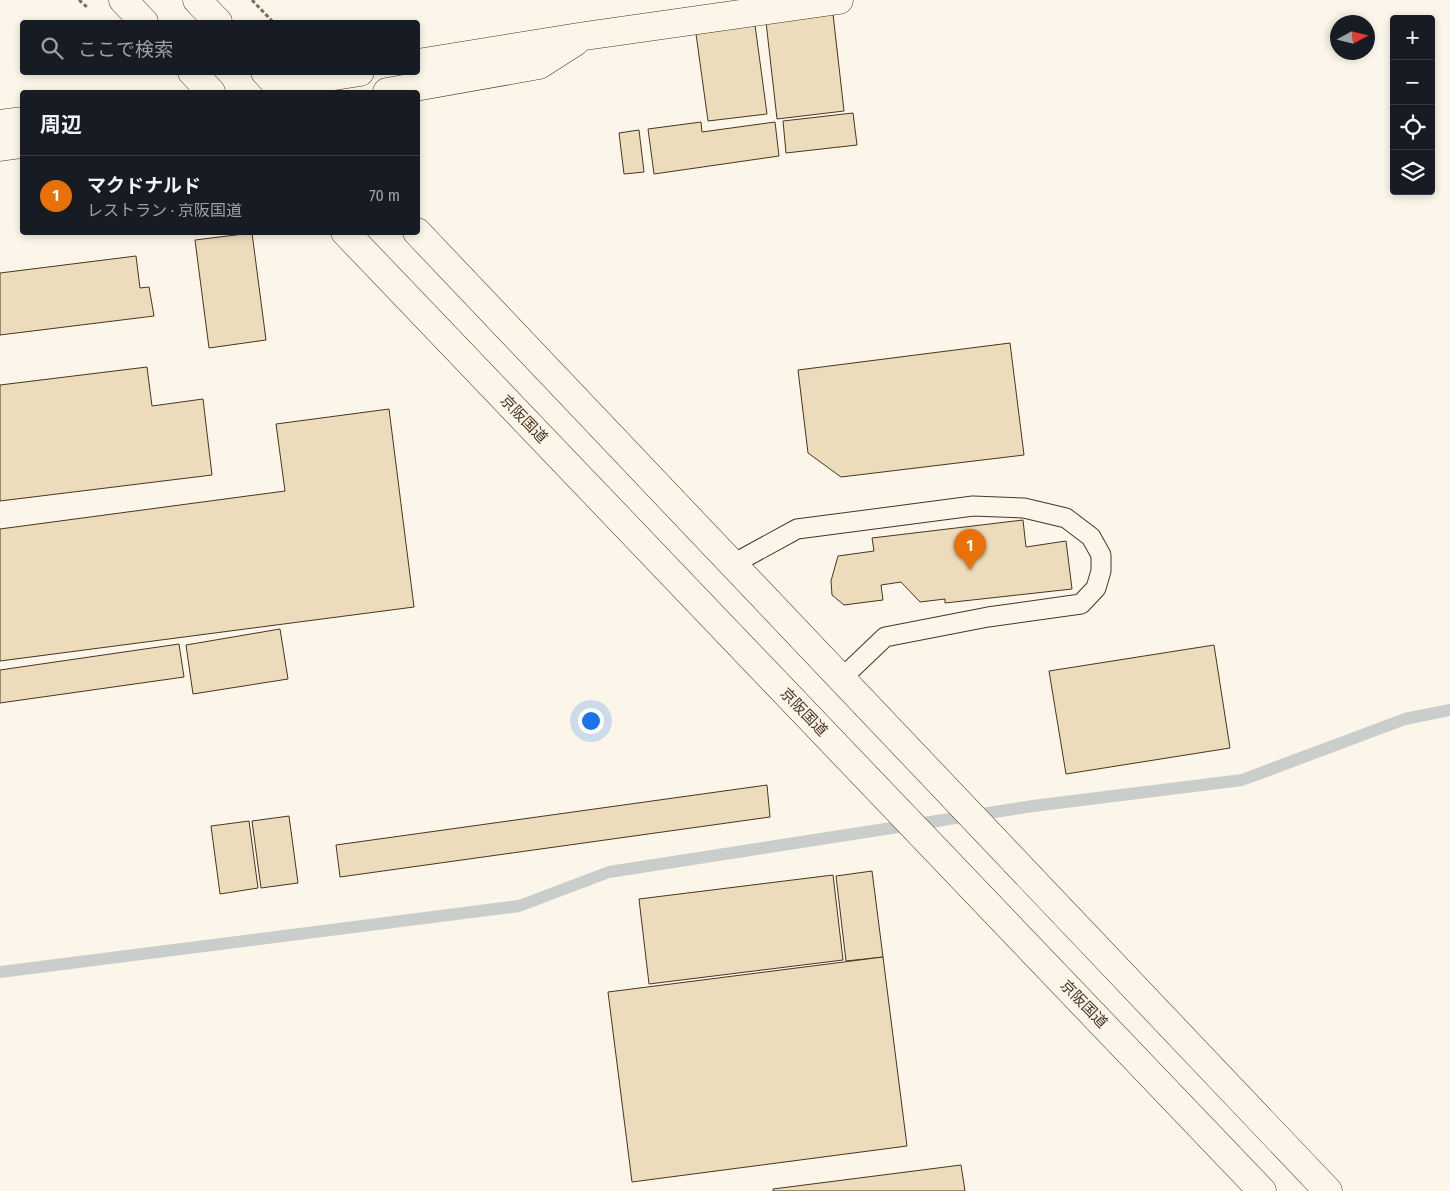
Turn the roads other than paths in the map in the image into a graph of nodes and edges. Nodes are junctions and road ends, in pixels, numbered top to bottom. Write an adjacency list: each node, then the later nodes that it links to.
1 (123, 0): 4 (main road)
2 (197, 0): 5 (main road)
3 (839, 0): 6 (main road)
4 (142, 20)
5 (216, 20)
6 (585, 36): 7 (main road); 12 (main road)
7 (420, 63)
8 (195, 75): 11 (main road)
9 (337, 75): 10 (main road)
10 (275, 83)
11 (209, 90)
12 (398, 90)
13 (20, 121): 14 (main road)
14 (0, 124)
15 (20, 144): 16 (main road)
16 (0, 147)
17 (348, 235): 21 (main road, 京阪国道)
18 (420, 235): 19 (main road)
19 (733, 564): 20 (main road); 20 (lane)
20 (841, 679): 22 (main road)
21 (1262, 1191)
22 (1328, 1191)

